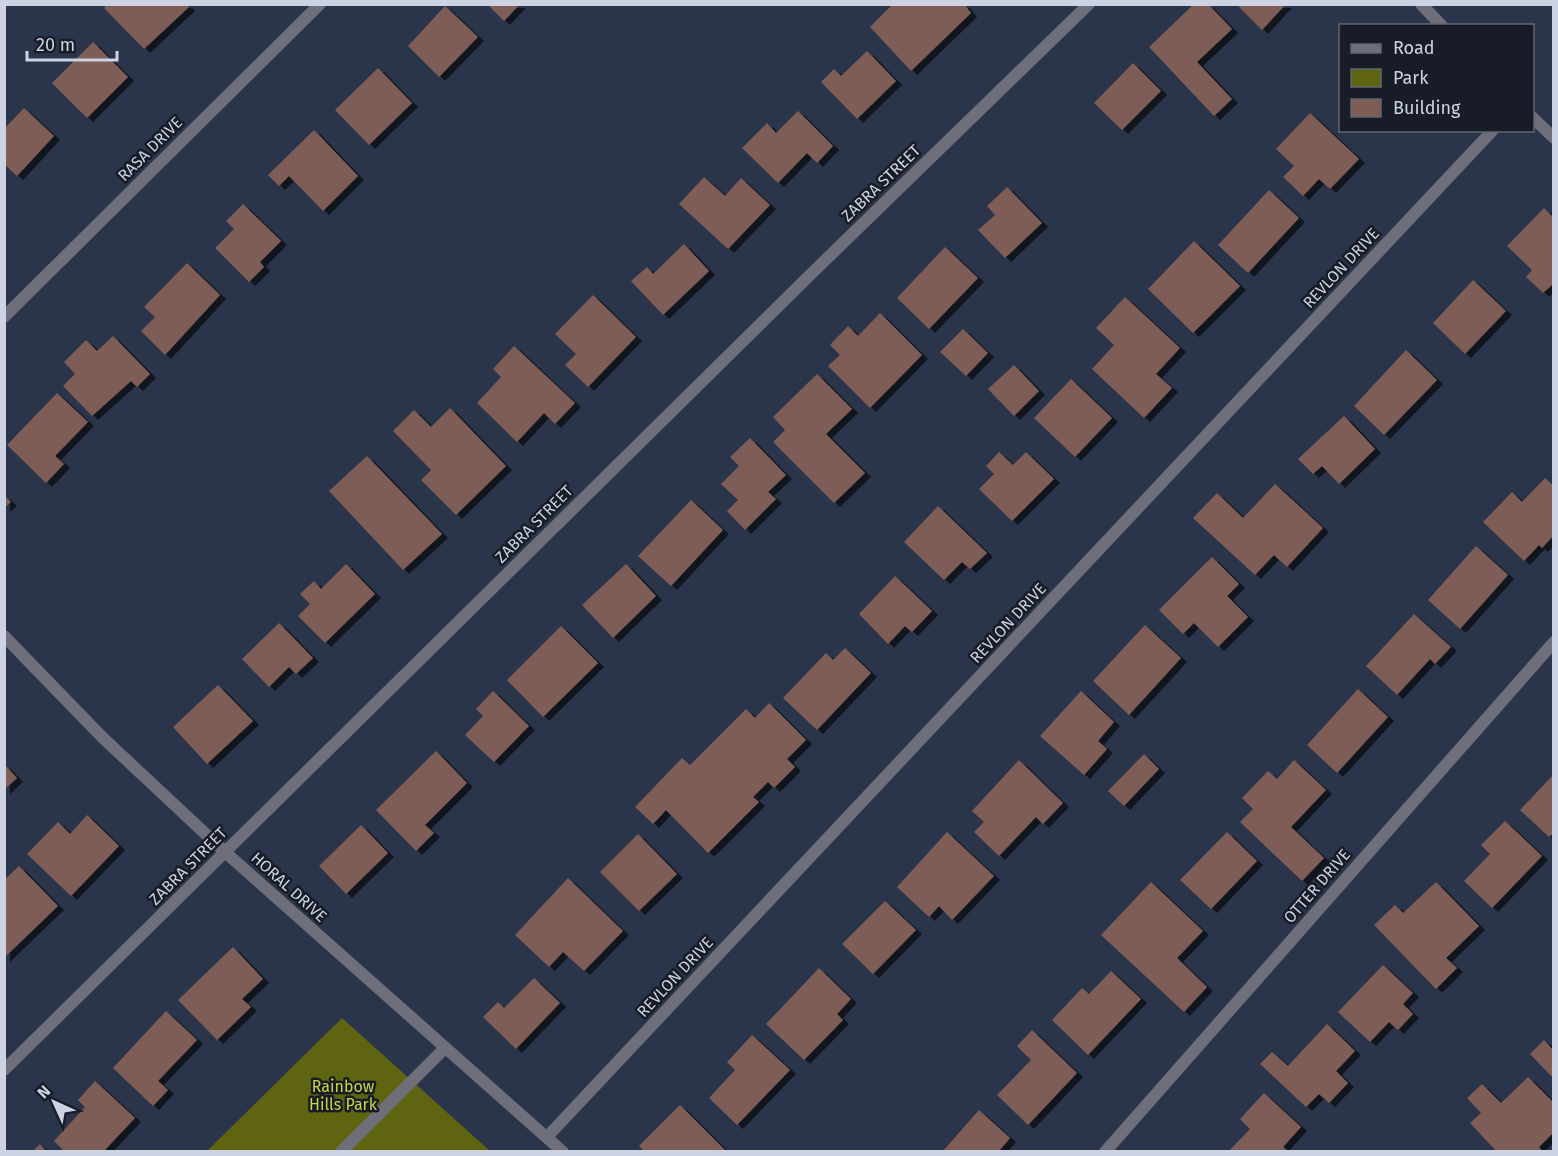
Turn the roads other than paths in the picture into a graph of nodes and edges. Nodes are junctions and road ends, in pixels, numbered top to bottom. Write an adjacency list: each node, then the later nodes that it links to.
1 (320, 4): 8 (street, RASA DRIVE)
2 (1089, 4): 11 (street, ZABRA STREET)
3 (1421, 4): 4 (street)
4 (1440, 24)
5 (1534, 118): 6 (street)
6 (1551, 131)
7 (1491, 132): 14 (street, REVLON DRIVE)
8 (4, 316)
9 (4, 636): 11 (street, HORAL DRIVE)
10 (1554, 642): 17 (street, OTTER DRIVE)
11 (225, 852): 12 (street, HORAL DRIVE); 13 (street, ZABRA STREET)
12 (446, 1048): 14 (street, HORAL DRIVE); 15 (street)
13 (4, 1070)
14 (547, 1137): 16 (street, HORAL DRIVE)
15 (340, 1152)
16 (562, 1152)
17 (1105, 1152)

